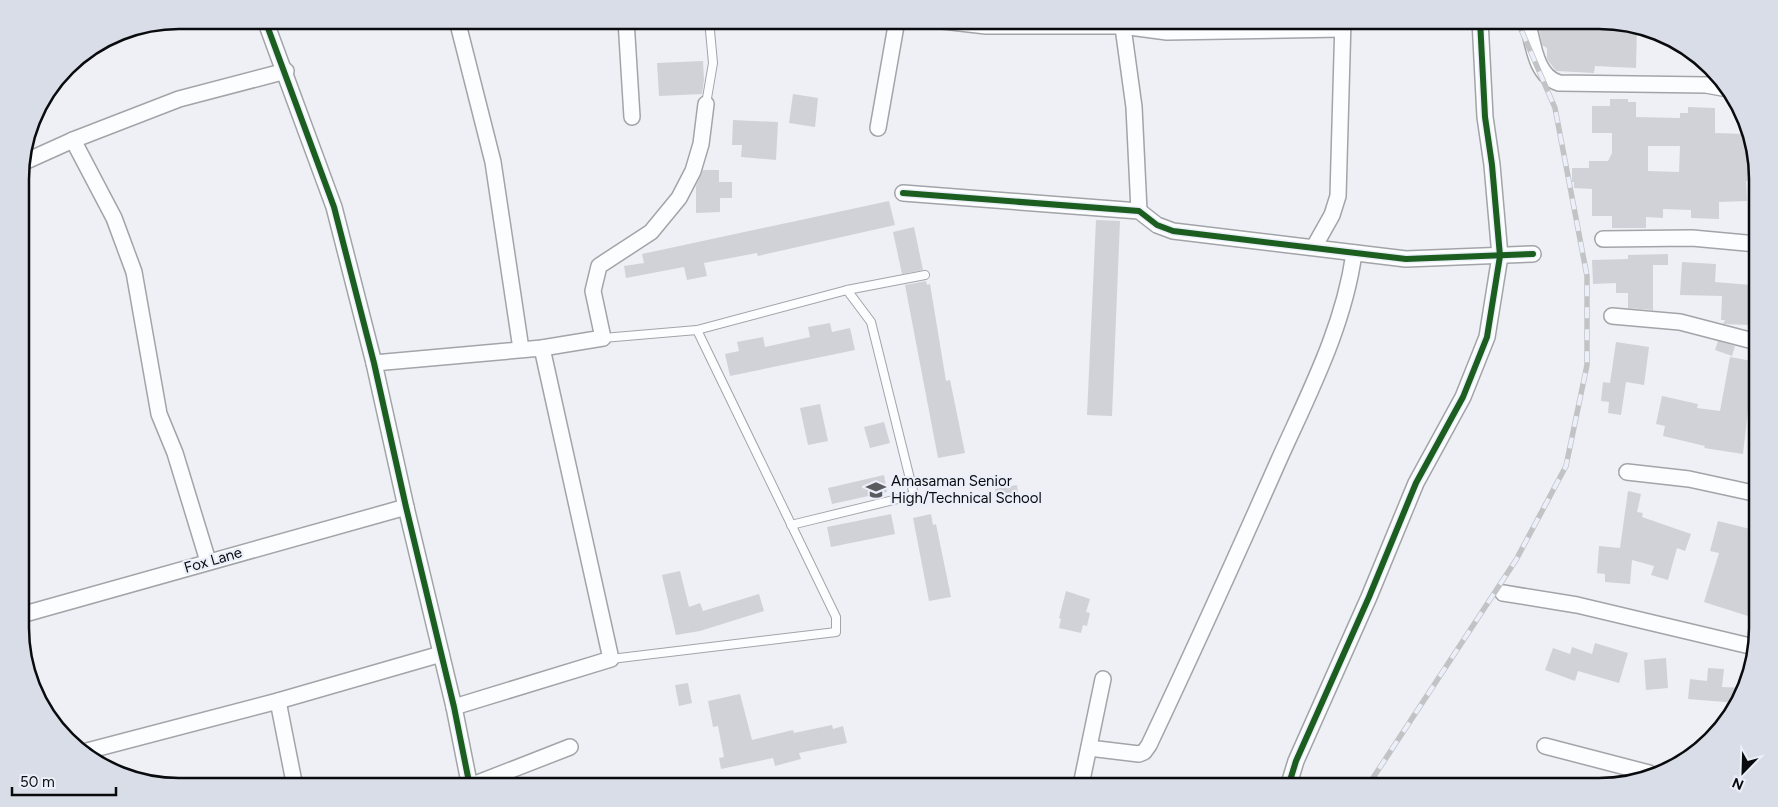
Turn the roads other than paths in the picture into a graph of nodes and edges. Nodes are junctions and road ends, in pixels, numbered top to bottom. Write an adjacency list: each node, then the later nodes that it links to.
1 (269, 29): 12 (street)
2 (459, 29): 34 (street)
3 (627, 29): 15 (street)
4 (710, 29): 14 (lane)
5 (895, 29): 16 (street)
6 (1123, 29): 20 (street)
7 (1152, 29): 8 (street)
8 (1233, 29)
9 (1343, 29): 23 (street)
10 (1480, 29): 26 (street)
11 (1530, 29): 13 (street)
12 (286, 72): 17 (street); 35 (street)
13 (1718, 87)
14 (706, 104): 31 (street)
15 (632, 117)
16 (878, 128)
17 (73, 140): 18 (street); 40 (street)
18 (30, 159)
19 (903, 193): 20 (street)
20 (1139, 211): 23 (street)
21 (1603, 239): 22 (street)
22 (1749, 243)
23 (1314, 247): 24 (street)
24 (1354, 253): 26 (street); 51 (street)
25 (1533, 254): 26 (street)
26 (1500, 256): 58 (street)
27 (925, 275): 28 (lane)
28 (847, 290): 30 (lane); 39 (lane)
29 (1612, 316): 32 (street)
30 (697, 330): 31 (lane); 39 (lane)
31 (603, 338): 33 (street)
32 (1749, 340)
33 (542, 348): 34 (street); 45 (street)
34 (521, 349): 35 (street)
35 (374, 363): 38 (street)
36 (1627, 472): 37 (street)
37 (1749, 492)
38 (406, 507): 40 (street, Fox Lane); 44 (street)
39 (792, 525): 45 (lane)
40 (208, 560): 42 (street, Fox Lane)
41 (1503, 593): 43 (street)
42 (29, 613)
43 (1748, 646)
44 (441, 654): 47 (street); 48 (street)
45 (611, 659): 48 (street)
46 (1103, 679): 51 (street)
47 (278, 701): 52 (street); 54 (street)
48 (454, 707): 55 (street)
49 (1545, 746): 53 (street)
50 (570, 747): 56 (street)
51 (1089, 748): 57 (street)
52 (91, 750)
53 (1643, 771)
54 (294, 778)
55 (468, 778)
56 (492, 778)
57 (1080, 778)
58 (1291, 778)

